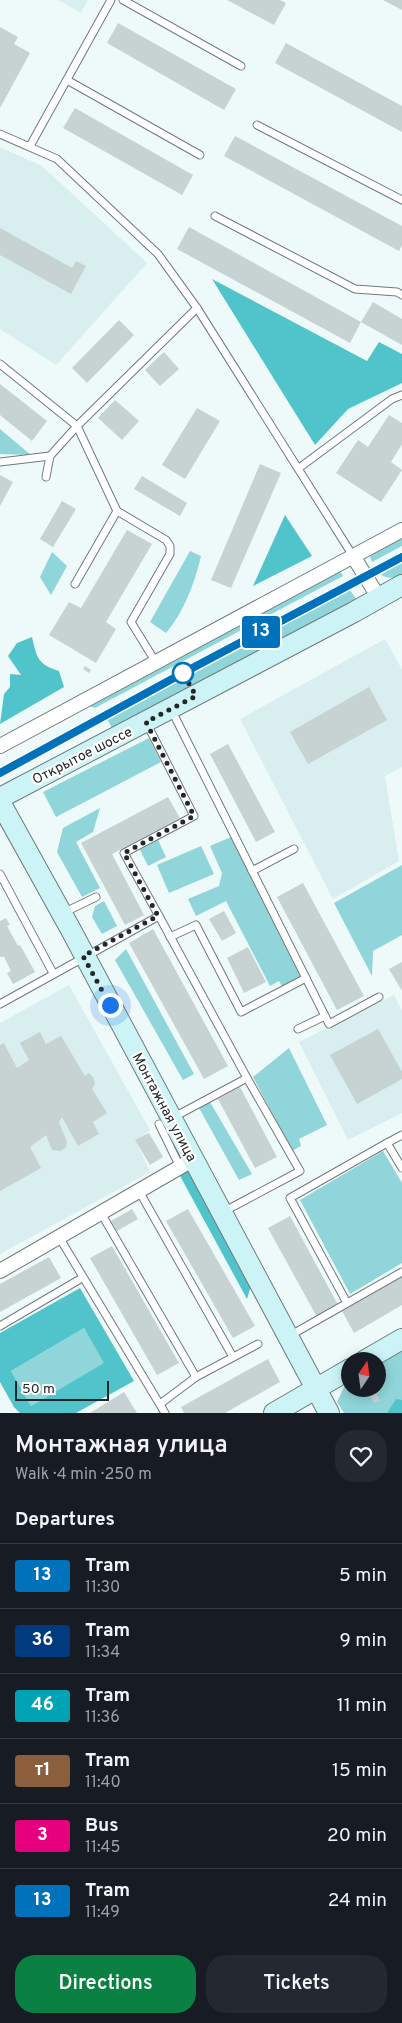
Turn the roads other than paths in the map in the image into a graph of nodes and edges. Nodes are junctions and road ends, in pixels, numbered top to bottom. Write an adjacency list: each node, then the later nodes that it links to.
1 (111, 0): 4 (lane)
2 (123, 0): 3 (lane)
3 (241, 66)
4 (67, 80): 7 (lane); 8 (lane)
5 (257, 124): 9 (lane)
6 (0, 134): 7 (lane)
7 (30, 146): 12 (lane)
8 (200, 155)
9 (402, 200)
10 (216, 216): 11 (lane)
11 (402, 294)
12 (197, 308): 15 (lane); 18 (lane)
13 (0, 364): 15 (lane)
14 (402, 395): 18 (lane)
15 (77, 426): 16 (lane); 20 (lane)
16 (50, 456): 17 (lane); 19 (lane)
17 (0, 462)
18 (299, 468): 22 (lane)
19 (46, 477)
20 (117, 511): 23 (lane); 26 (lane)
21 (402, 530): 22 (street)
22 (353, 556): 25 (street); 26 (street)
23 (75, 584)
24 (402, 585): 25 (street, Открытое шоссе)
25 (379, 598): 27 (street, Открытое шоссе)
26 (155, 661): 29 (street)
27 (171, 709): 28 (street, Открытое шоссе); 33 (lane)
28 (146, 722): 30 (street, Открытое шоссе); 37 (lane)
29 (0, 746)
30 (0, 798)
31 (0, 802): 36 (street, Монтажная улица)
32 (294, 848): 33 (lane)
33 (252, 871): 41 (lane)
34 (0, 874): 40 (lane)
35 (96, 897): 36 (lane)
36 (62, 914): 39 (street, Монтажная улица)
37 (158, 916): 38 (lane); 39 (lane)
38 (170, 937): 41 (lane); 46 (lane)
39 (83, 956): 40 (lane); 47 (street, Монтажная улица)
40 (53, 973): 43 (lane)
41 (306, 978): 44 (lane)
42 (380, 997): 44 (lane)
43 (1, 1000)
44 (325, 1016): 45 (lane)
45 (298, 1029)
46 (247, 1078): 47 (lane); 54 (lane)
47 (165, 1121): 50 (street, Монтажная улица)
48 (402, 1135): 49 (lane)
49 (387, 1143): 51 (lane); 59 (lane)
50 (187, 1163): 52 (street); 54 (street, Монтажная улица)
51 (402, 1168)
52 (139, 1191): 53 (street); 65 (lane)
53 (101, 1213): 55 (street); 67 (lane)
54 (222, 1213): 61 (street, Монтажная улица)
55 (59, 1237): 56 (street); 58 (lane)
56 (0, 1271)
57 (402, 1272): 59 (lane)
58 (82, 1278): 60 (lane); 69 (lane)
59 (347, 1303): 61 (lane)
60 (0, 1326)
61 (288, 1337): 68 (street, Монтажная улица)
62 (402, 1339): 64 (street)
63 (258, 1344): 65 (lane)
64 (380, 1352)
65 (233, 1357): 67 (lane)
66 (341, 1374): 68 (street)
67 (196, 1377): 69 (lane)
68 (316, 1389): 71 (street); 72 (street, Монтажная улица)
69 (160, 1404): 70 (lane)
70 (165, 1413)
71 (274, 1413)
72 (329, 1413)

